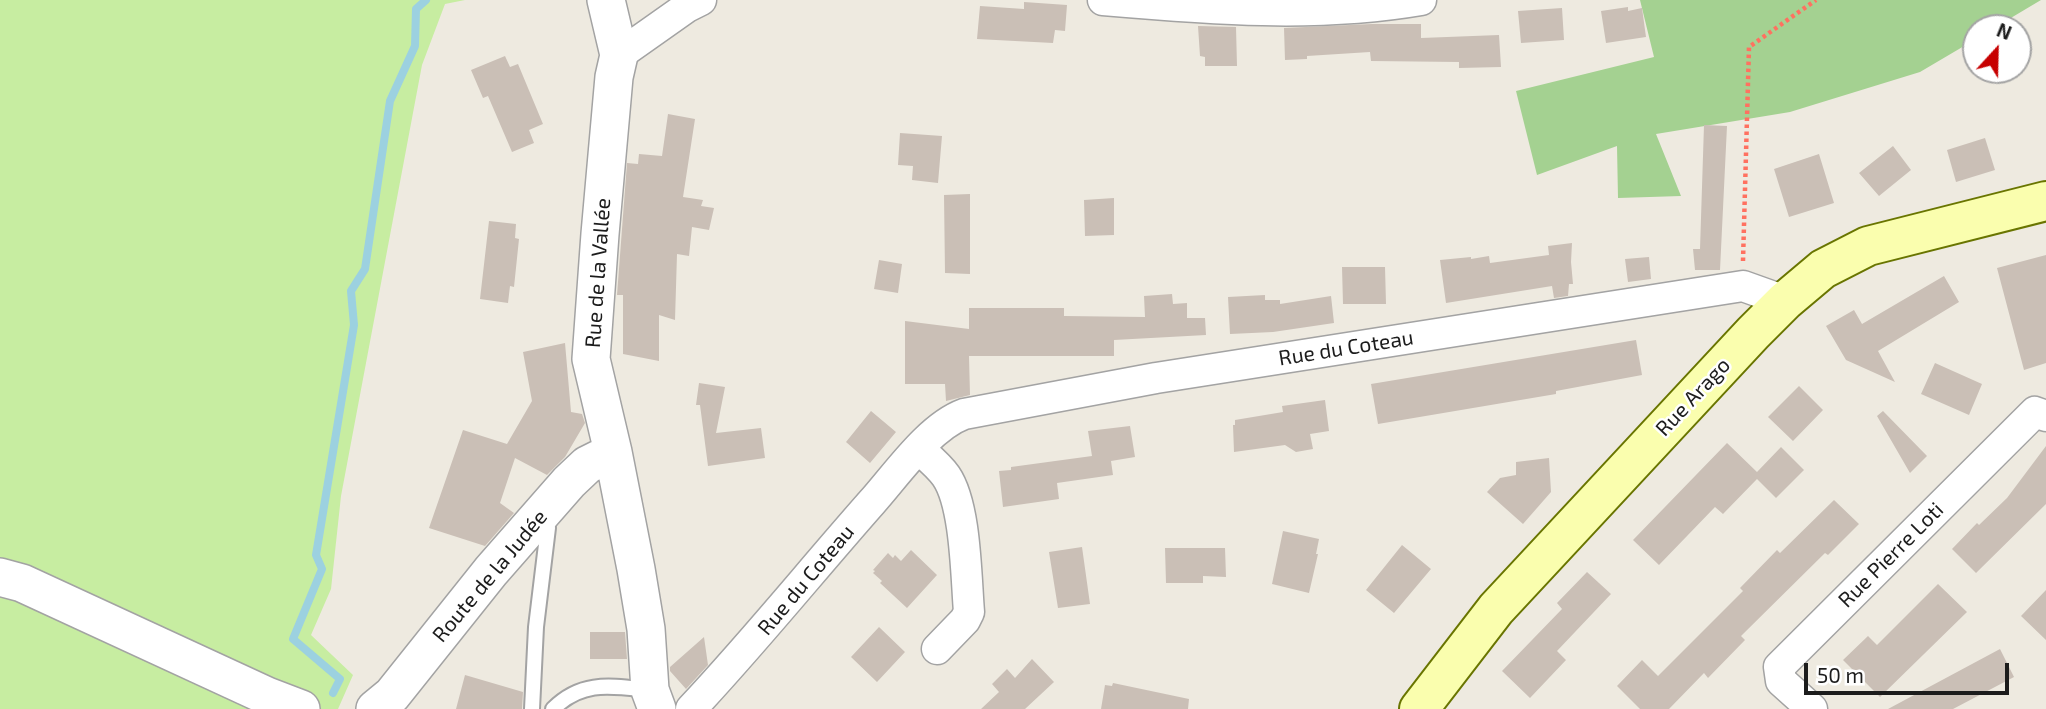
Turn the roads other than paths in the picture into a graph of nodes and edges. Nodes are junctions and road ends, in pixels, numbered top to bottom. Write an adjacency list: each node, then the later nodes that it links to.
1 (606, 0): 5 (street, Rue de la Vallée)
2 (701, 0): 5 (street)
3 (1103, 0): 4 (street)
4 (1421, 0)
5 (619, 55): 10 (street, Rue de la Vallée)
6 (2046, 201): 7 (main road, Rue Arago)
7 (1785, 301): 9 (street, Rue du Coteau); 20 (main road, Rue Arago)
8 (2046, 415): 21 (street, Rue Pierre Loti)
9 (919, 449): 13 (street); 19 (street, Rue du Coteau)
10 (613, 452): 11 (street, Route de la Judée); 14 (street, Rue de la Vallée)
11 (543, 513): 16 (street, Route de la Judée); 17 (lane)
12 (0, 577): 15 (street)
13 (937, 649)
14 (654, 700): 18 (lane)
15 (301, 709)
16 (375, 709)
17 (532, 709)
18 (553, 709)
19 (691, 709)
20 (1419, 709)
21 (1812, 709)

